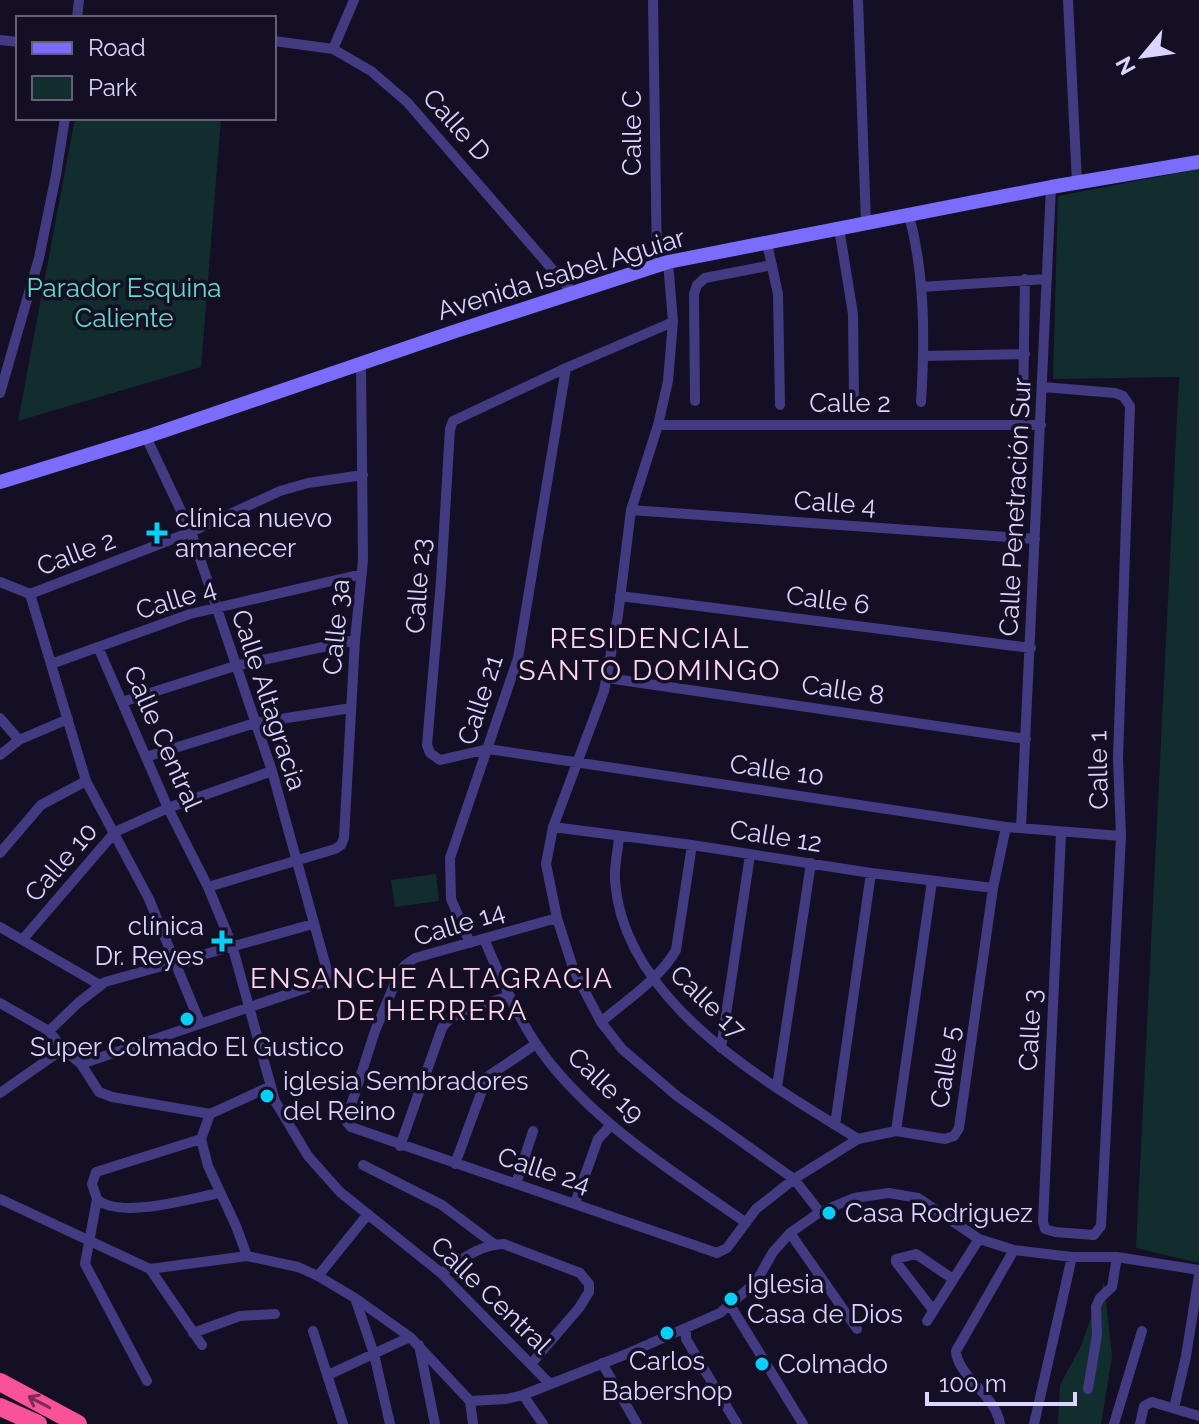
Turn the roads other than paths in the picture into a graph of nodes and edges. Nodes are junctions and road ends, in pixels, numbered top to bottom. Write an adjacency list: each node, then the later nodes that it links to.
1 (354, 0): 6 (street)
2 (653, 0): 15 (street, Calle C)
3 (858, 0): 12 (street)
4 (1068, 0): 9 (street)
5 (276, 41): 6 (street, Calle D)
6 (333, 49): 20 (street, Calle D)
7 (65, 120): 27 (street)
8 (1199, 162): 9 (main road, Avenida Isabel Aguiar)
9 (1077, 183): 10 (main road, Avenida Isabel Aguiar)
10 (1051, 187): 11 (main road, Avenida Isabel Aguiar); 18 (street, Calle Penetración Sur)
11 (909, 215): 12 (main road, Avenida Isabel Aguiar); 19 (street)
12 (866, 223): 13 (main road, Avenida Isabel Aguiar)
13 (839, 228): 14 (main road, Avenida Isabel Aguiar); 31 (street)
14 (767, 243): 15 (main road, Avenida Isabel Aguiar); 16 (street)
15 (662, 264): 20 (main road, Avenida Isabel Aguiar); 21 (street, Calle C)
16 (772, 265): 28 (street); 30 (street)
17 (1025, 279): 18 (street); 19 (street); 22 (street)
18 (1047, 279): 26 (street, Calle Penetración Sur)
19 (921, 287): 23 (street)
20 (572, 292): 24 (main road, Avenida Isabel Aguiar)
21 (673, 322): 25 (street); 33 (street, Calle C)
22 (1025, 354): 23 (street); 32 (street)
23 (923, 356): 29 (street)
24 (361, 363): 35 (main road, Avenida Isabel Aguiar); 36 (street, Calle 3a)
25 (566, 368): 59 (street, Calle 21); 60 (street, Calle 23)
26 (1043, 387): 34 (street, Calle Penetración Sur); 72 (street, Calle 1)
27 (0, 393)
28 (695, 401)
29 (921, 402)
30 (780, 405)
31 (854, 405)
32 (1023, 407)
33 (658, 425): 34 (street, Calle 2); 38 (street, Calle C)
34 (1041, 425): 40 (street, Calle Penetración Sur)
35 (146, 437): 37 (main road, Avenida Isabel Aguiar); 39 (street, Calle Altagracia)
36 (363, 475): 39 (street, Calle 2); 41 (street, Calle 3a)
37 (0, 482)
38 (631, 510): 40 (street, Calle 4); 44 (street, Calle C)
39 (191, 532): 43 (street, Calle 2); 45 (street, Calle Altagracia)
40 (1035, 539): 48 (street, Calle Penetración Sur)
41 (362, 574): 45 (street, Calle 4); 46 (street, Calle 3a)
42 (0, 582): 43 (street)
43 (30, 594): 49 (street)
44 (620, 596): 48 (street, Calle 6); 51 (street, Calle C)
45 (215, 608): 47 (street, Calle 4); 50 (street, Calle Altagracia)
46 (355, 640): 50 (street); 53 (street, Calle 3a)
47 (98, 647): 49 (street, Calle 4); 52 (street, Calle Central)
48 (1031, 648): 57 (street, Calle Penetración Sur)
49 (51, 664): 55 (street)
50 (235, 666): 52 (street); 56 (street, Calle Altagracia)
51 (607, 678): 57 (street, Calle 8); 63 (street, Calle C)
52 (122, 702): 62 (street, Calle Central)
53 (351, 708): 56 (street); 77 (street, Calle 3a)
54 (0, 718): 58 (street)
55 (68, 719): 58 (street); 65 (street)
56 (255, 723): 62 (street); 64 (street, Calle Altagracia)
57 (1026, 739): 69 (street, Calle Penetración Sur)
58 (19, 740): 61 (street)
59 (488, 749): 60 (street, Calle 10); 63 (street, Calle 10); 88 (street, Calle 21)
60 (430, 753)
61 (0, 755)
62 (146, 757): 66 (street, Calle Central)
63 (577, 763): 67 (street, Calle C); 68 (street, Calle 10)
64 (272, 771): 66 (street, Calle 10); 77 (street, Calle Altagracia)
65 (86, 781): 70 (street); 75 (street)
66 (168, 808): 70 (street, Calle 10); 81 (street, Calle Central)
67 (553, 827): 73 (street, Calle 12); 83 (street, Calle C)
68 (1006, 827): 69 (street, Calle 10); 82 (street, Calle 5)
69 (1021, 828): 71 (street, Calle 10)
70 (115, 832): 86 (street, Calle 10); 90 (street)
71 (1061, 833): 72 (street, Calle 10); 126 (street, Calle 3)
72 (1121, 836): 126 (street, Calle 1)
73 (619, 837): 74 (street, Calle 12); 91 (street, Calle 17)
74 (692, 845): 76 (street, Calle 12); 91 (street)
75 (0, 853)
76 (750, 855): 78 (street, Calle 12); 100 (street)
77 (295, 859): 81 (street); 84 (street, Calle Altagracia)
78 (811, 863): 79 (street, Calle 12); 104 (street)
79 (871, 873): 80 (street, Calle 12); 107 (street)
80 (932, 881): 82 (street, Calle 12); 111 (street)
81 (208, 887): 89 (street, Calle Central)
82 (993, 888): 111 (street, Calle 5)
83 (557, 918): 87 (street, Calle 14); 96 (street, Calle C)
84 (313, 924): 89 (street); 95 (street, Calle Altagracia)
85 (0, 927): 86 (street)
86 (23, 939): 92 (street)
87 (484, 939): 88 (street, Calle 14); 93 (street, Calle 19)
88 (470, 943): 109 (street, Calle 14)
89 (232, 945): 90 (street); 95 (street, Calle Central)
90 (176, 964): 92 (street); 97 (street)
91 (651, 978): 96 (street); 100 (street, Calle 17)
92 (100, 985): 98 (street)
93 (510, 996): 99 (street, Calle 19); 114 (street)
94 (0, 1003): 98 (street)
95 (249, 1005): 97 (street); 103 (street, Calle Central)
96 (601, 1022): 117 (street, Calle C)
97 (200, 1023): 102 (street)
98 (49, 1031): 101 (street)
99 (536, 1044): 108 (street, Calle 19); 115 (street)
100 (721, 1048): 104 (street, Calle 17)
101 (63, 1049): 102 (street); 105 (street)
102 (81, 1064): 106 (street)
103 (271, 1086): 106 (street); 124 (street, Calle Central)
104 (777, 1087): 107 (street, Calle 17)
105 (0, 1093)
106 (210, 1114): 112 (street)
107 (835, 1125): 113 (street, Calle 17)
108 (610, 1126): 122 (street); 125 (street, Calle 19)
109 (351, 1127): 114 (street, Calle 24)
110 (533, 1131): 118 (street)
111 (896, 1131): 113 (street, Calle 5)
112 (201, 1139): 119 (street); 121 (street)
113 (858, 1139): 117 (street, Calle 5)
114 (400, 1146): 115 (street, Calle 24)
115 (455, 1164): 118 (street, Calle 24)
116 (363, 1165): 130 (street)
117 (794, 1179): 123 (street, Calle C); 125 (street, Calle 5)
118 (516, 1184): 122 (street, Calle 24)
119 (220, 1193): 121 (street); 133 (street)
120 (0, 1199): 129 (street)
121 (97, 1199): 129 (street)
122 (575, 1203): 132 (street, Calle 24)
123 (820, 1212): 127 (street, Calle Central); 128 (street, Calle Central)
124 (368, 1214): 138 (street, Calle Central); 139 (street)
125 (745, 1222): 132 (street, Calle 5)
126 (1101, 1226)
127 (790, 1233): 142 (street, Calle Central); 147 (street)
128 (979, 1239): 131 (street, Calle Central); 140 (street)
129 (89, 1240): 136 (street); 158 (street)
130 (494, 1244): 138 (street); 156 (street)
131 (1014, 1250): 134 (street, Calle Central); 177 (street)
132 (724, 1252)
133 (247, 1256): 136 (street); 139 (street)
134 (1072, 1257): 135 (street, Calle Central); 178 (street)
135 (1117, 1257): 137 (street, Calle Central); 161 (street)
136 (150, 1269): 150 (street)
137 (1199, 1272): 165 (street)
138 (441, 1273): 156 (street, Calle Central)
139 (318, 1276): 141 (street)
140 (953, 1279): 143 (street); 143 (street)
141 (355, 1298): 151 (street); 154 (street)
142 (730, 1305): 146 (street, Calle Central); 176 (street)
143 (933, 1310): 145 (street)
144 (275, 1314): 150 (street)
145 (927, 1321)
146 (686, 1329): 155 (street, Calle Central); 175 (street)
147 (857, 1329)
148 (313, 1331): 157 (street)
149 (1142, 1331): 179 (street)
150 (193, 1333): 152 (street)
151 (410, 1337): 153 (street); 154 (street)
152 (202, 1345)
153 (419, 1345): 163 (street); 171 (street)
154 (374, 1354): 157 (street); 170 (street)
155 (602, 1363): 160 (street, Calle Central); 174 (street)
156 (531, 1364): 160 (street, Calle Central)
157 (328, 1375): 169 (street)
158 (147, 1381)
159 (0, 1382): 168 (highway, one-way to 159)
160 (549, 1383): 162 (street)
161 (1088, 1389)
162 (523, 1395): 163 (street); 173 (street)
163 (470, 1401): 172 (street)
164 (0, 1407): 167 (highway)
165 (1174, 1408): 166 (street); 180 (street)
166 (1199, 1416)
167 (38, 1424)
168 (78, 1424)
169 (343, 1424)
170 (390, 1424)
171 (435, 1424)
172 (473, 1424)
173 (543, 1424)
174 (637, 1424)
175 (737, 1424)
176 (803, 1424)
177 (1000, 1424)
178 (1034, 1424)
179 (1114, 1424)
180 (1140, 1424)

